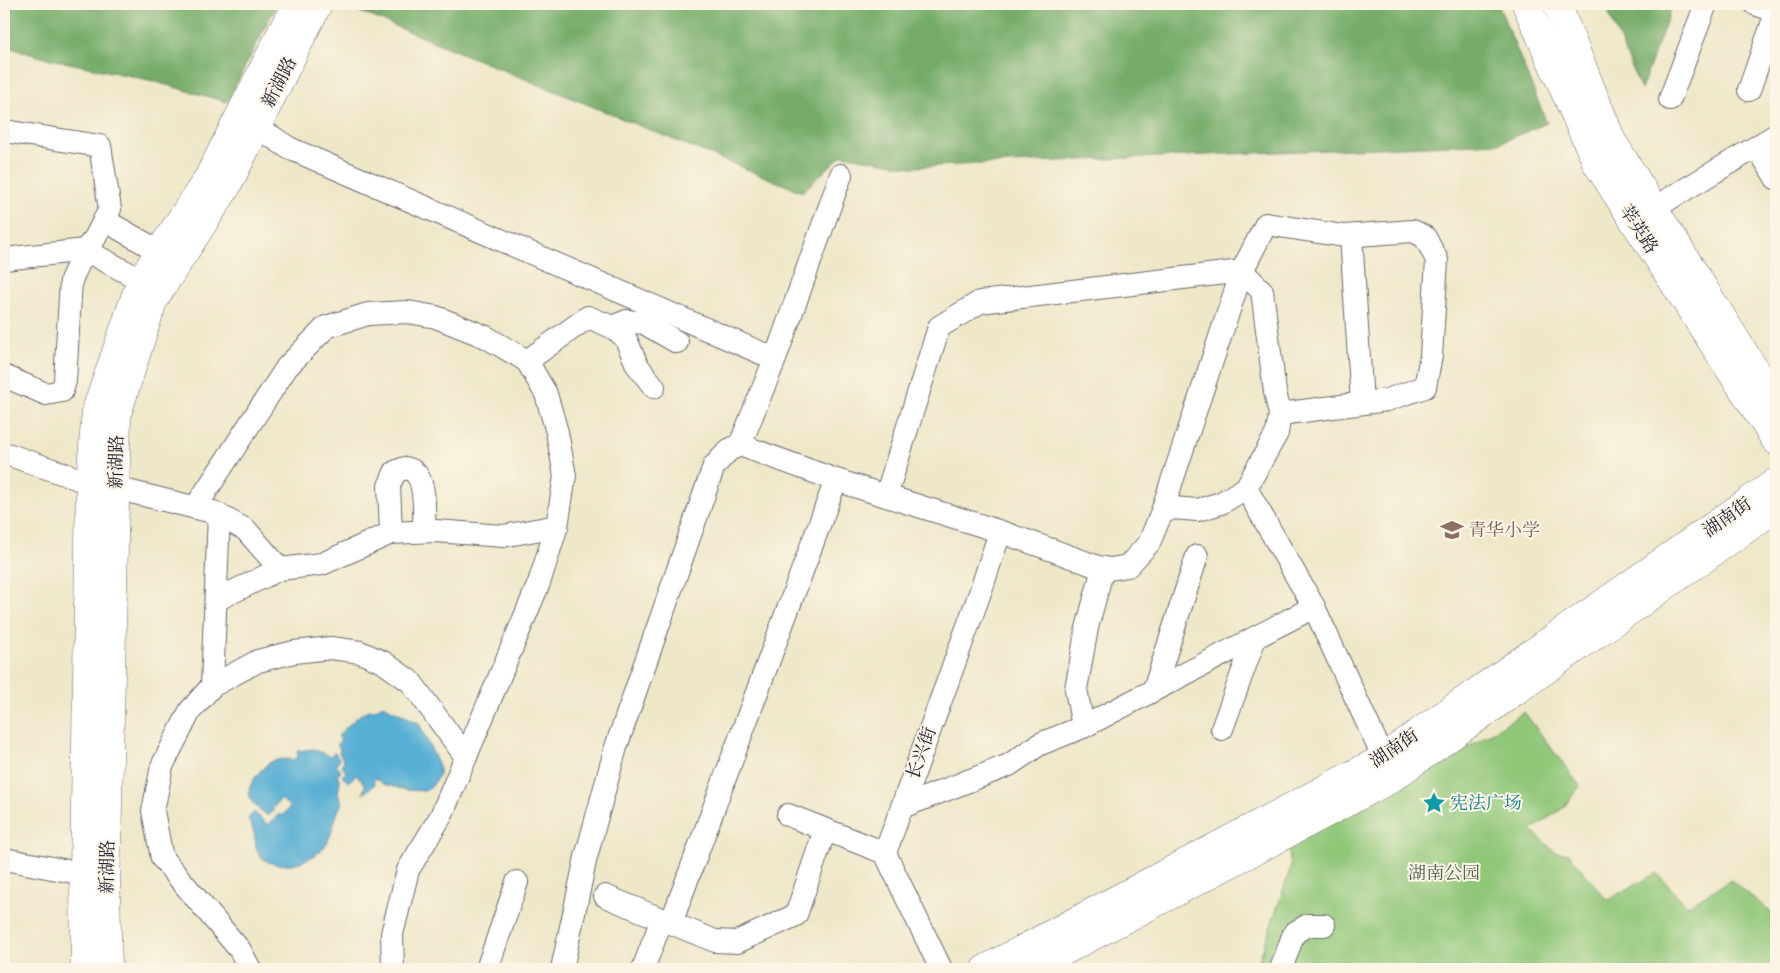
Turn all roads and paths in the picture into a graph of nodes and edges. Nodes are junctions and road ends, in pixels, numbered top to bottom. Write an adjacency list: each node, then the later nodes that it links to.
1 (296, 4): 20 (main road, 新湖路)
2 (318, 4): 10 (main road, 新湖路)
3 (1526, 4): 33 (main road, 莘英路)
4 (1557, 4): 16 (main road, 莘英路)
5 (1706, 4): 9 (street)
6 (1755, 4): 7 (street)
7 (1776, 12): 8 (street)
8 (1748, 90)
9 (1670, 99)
10 (257, 127): 26 (street); 38 (main road, 新湖路)
11 (4, 131): 17 (street)
12 (1776, 135): 13 (street)
13 (1757, 147): 15 (street); 16 (street)
14 (841, 175): 26 (street)
15 (1776, 178)
16 (1654, 208): 31 (main road, 莘英路)
17 (104, 220): 19 (street); 20 (street)
18 (1351, 236): 22 (street); 30 (street); 30 (street)
19 (85, 250): 21 (street); 23 (street); 28 (street)
20 (160, 252): 23 (main road, 新湖路)
21 (4, 259)
22 (1242, 271): 32 (street); 40 (street); 43 (street)
23 (141, 280): 38 (main road, 新湖路)
24 (612, 327): 25 (street); 27 (street); 29 (street)
25 (677, 342)
26 (775, 359): 34 (street)
27 (527, 361): 41 (street); 45 (street)
28 (4, 376)
29 (654, 388)
30 (1362, 403): 32 (street)
31 (1776, 404)
32 (1280, 414): 39 (street)
33 (1776, 441)
34 (740, 445): 36 (street); 78 (street)
35 (4, 453): 38 (street)
36 (836, 480): 40 (street); 71 (street)
37 (1776, 482): 62 (main road, 湖南街)
38 (103, 486): 41 (street); 68 (main road, 新湖路); 74 (main road, 新湖路)
39 (1246, 488): 43 (street); 55 (street)
40 (886, 496): 47 (street)
41 (195, 508): 44 (street)
42 (1776, 508): 82 (main road, 湖南街)
43 (1161, 514): 52 (street)
44 (218, 515): 53 (street); 54 (street)
45 (557, 526): 49 (street); 51 (street)
46 (424, 531): 48 (street); 48 (street); 49 (street)
47 (1000, 532): 52 (street); 63 (street, 长兴街)
48 (391, 533): 53 (street)
49 (518, 533): 51 (street)
50 (1198, 556): 58 (street)
51 (544, 567): 61 (street)
52 (1103, 568): 59 (street)
53 (280, 569): 54 (street)
54 (216, 600): 57 (street)
55 (1314, 607): 56 (street); 62 (street)
56 (1255, 638): 58 (street); 60 (street)
57 (212, 686): 61 (street); 75 (street)
58 (1154, 690): 59 (street)
59 (1083, 727): 63 (street)
60 (1222, 729)
61 (466, 757): 76 (street)
62 (1383, 757): 81 (main road, 湖南街)
63 (902, 807): 66 (street, 长兴街)
64 (788, 815): 65 (street)
65 (825, 830): 66 (street); 71 (street)
66 (885, 853): 80 (street)
67 (4, 859): 68 (street)
68 (84, 874): 73 (main road, 新湖路)
69 (517, 882): 77 (street)
70 (605, 896): 71 (street)
71 (667, 921): 79 (street)
72 (1324, 925): 83 (street)
73 (85, 969)
74 (108, 969)
75 (250, 969)
76 (393, 969)
77 (487, 969)
78 (562, 969)
79 (643, 969)
80 (941, 969)
81 (985, 969)
82 (1030, 969)
83 (1281, 969)

